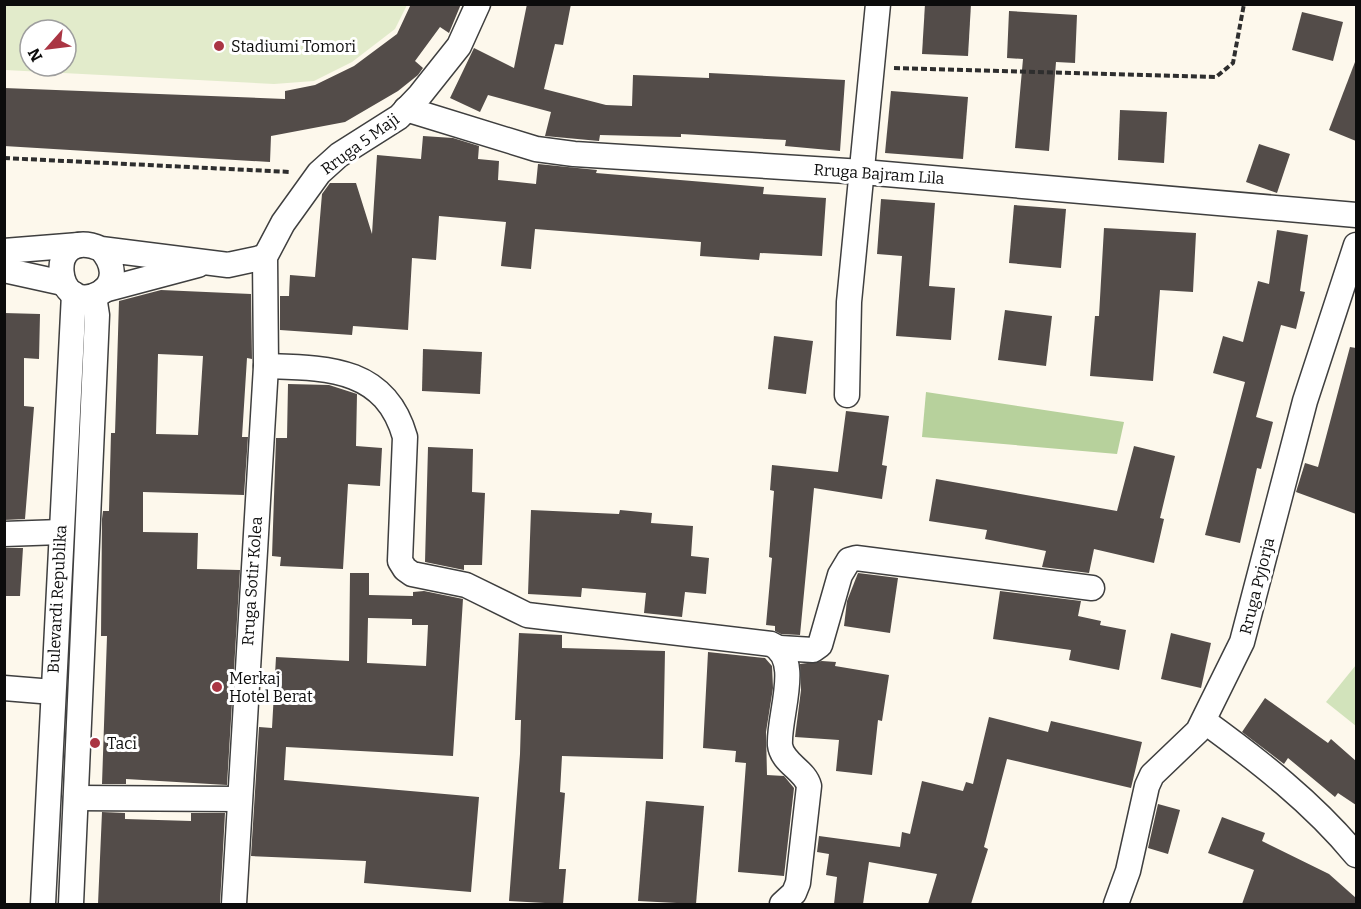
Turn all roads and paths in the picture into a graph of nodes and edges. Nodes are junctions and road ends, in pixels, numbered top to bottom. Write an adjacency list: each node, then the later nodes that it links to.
1 (478, 4): 5 (street, Rruga 5 Maji)
2 (878, 4): 4 (street)
3 (1244, 4): 4 (path)
4 (872, 67): 7 (street)
5 (406, 109): 7 (street, Rruga Bajram Lila); 8 (street, Rruga 5 Maji)
6 (4, 158): 8 (path)
7 (863, 172): 9 (street, Rruga Bajram Lila); 18 (street)
8 (319, 173): 13 (street, Rruga 5 Maji)
9 (1356, 215)
10 (1356, 245): 25 (street, Rruga Pyjorja)
11 (90, 247): 12 (street); 14 (street); 16 (street); 16 (street)
12 (4, 251)
13 (265, 257): 14 (street); 17 (street, Rruga Sotir Kolea)
14 (212, 261): 16 (street)
15 (4, 270): 16 (street)
16 (84, 291): 19 (street, Bulevardi Republika); 26 (street, Bulevardi Republika)
17 (266, 366): 22 (street); 27 (street, Rruga Sotir Kolea)
18 (848, 395)
19 (61, 532): 20 (street); 24 (street, Bulevardi Republika)
20 (4, 534)
21 (1092, 588): 22 (street)
22 (780, 648): 32 (street)
23 (4, 688): 24 (street)
24 (53, 692): 29 (street, Bulevardi Republika)
25 (1204, 721): 28 (street); 33 (street, Rruga Pyjorja)
26 (76, 798): 27 (street); 30 (street, Bulevardi Republika)
27 (238, 798): 31 (street, Rruga Sotir Kolea)
28 (1356, 855)
29 (43, 904)
30 (71, 904)
31 (234, 904)
32 (782, 904)
33 (1116, 904)

